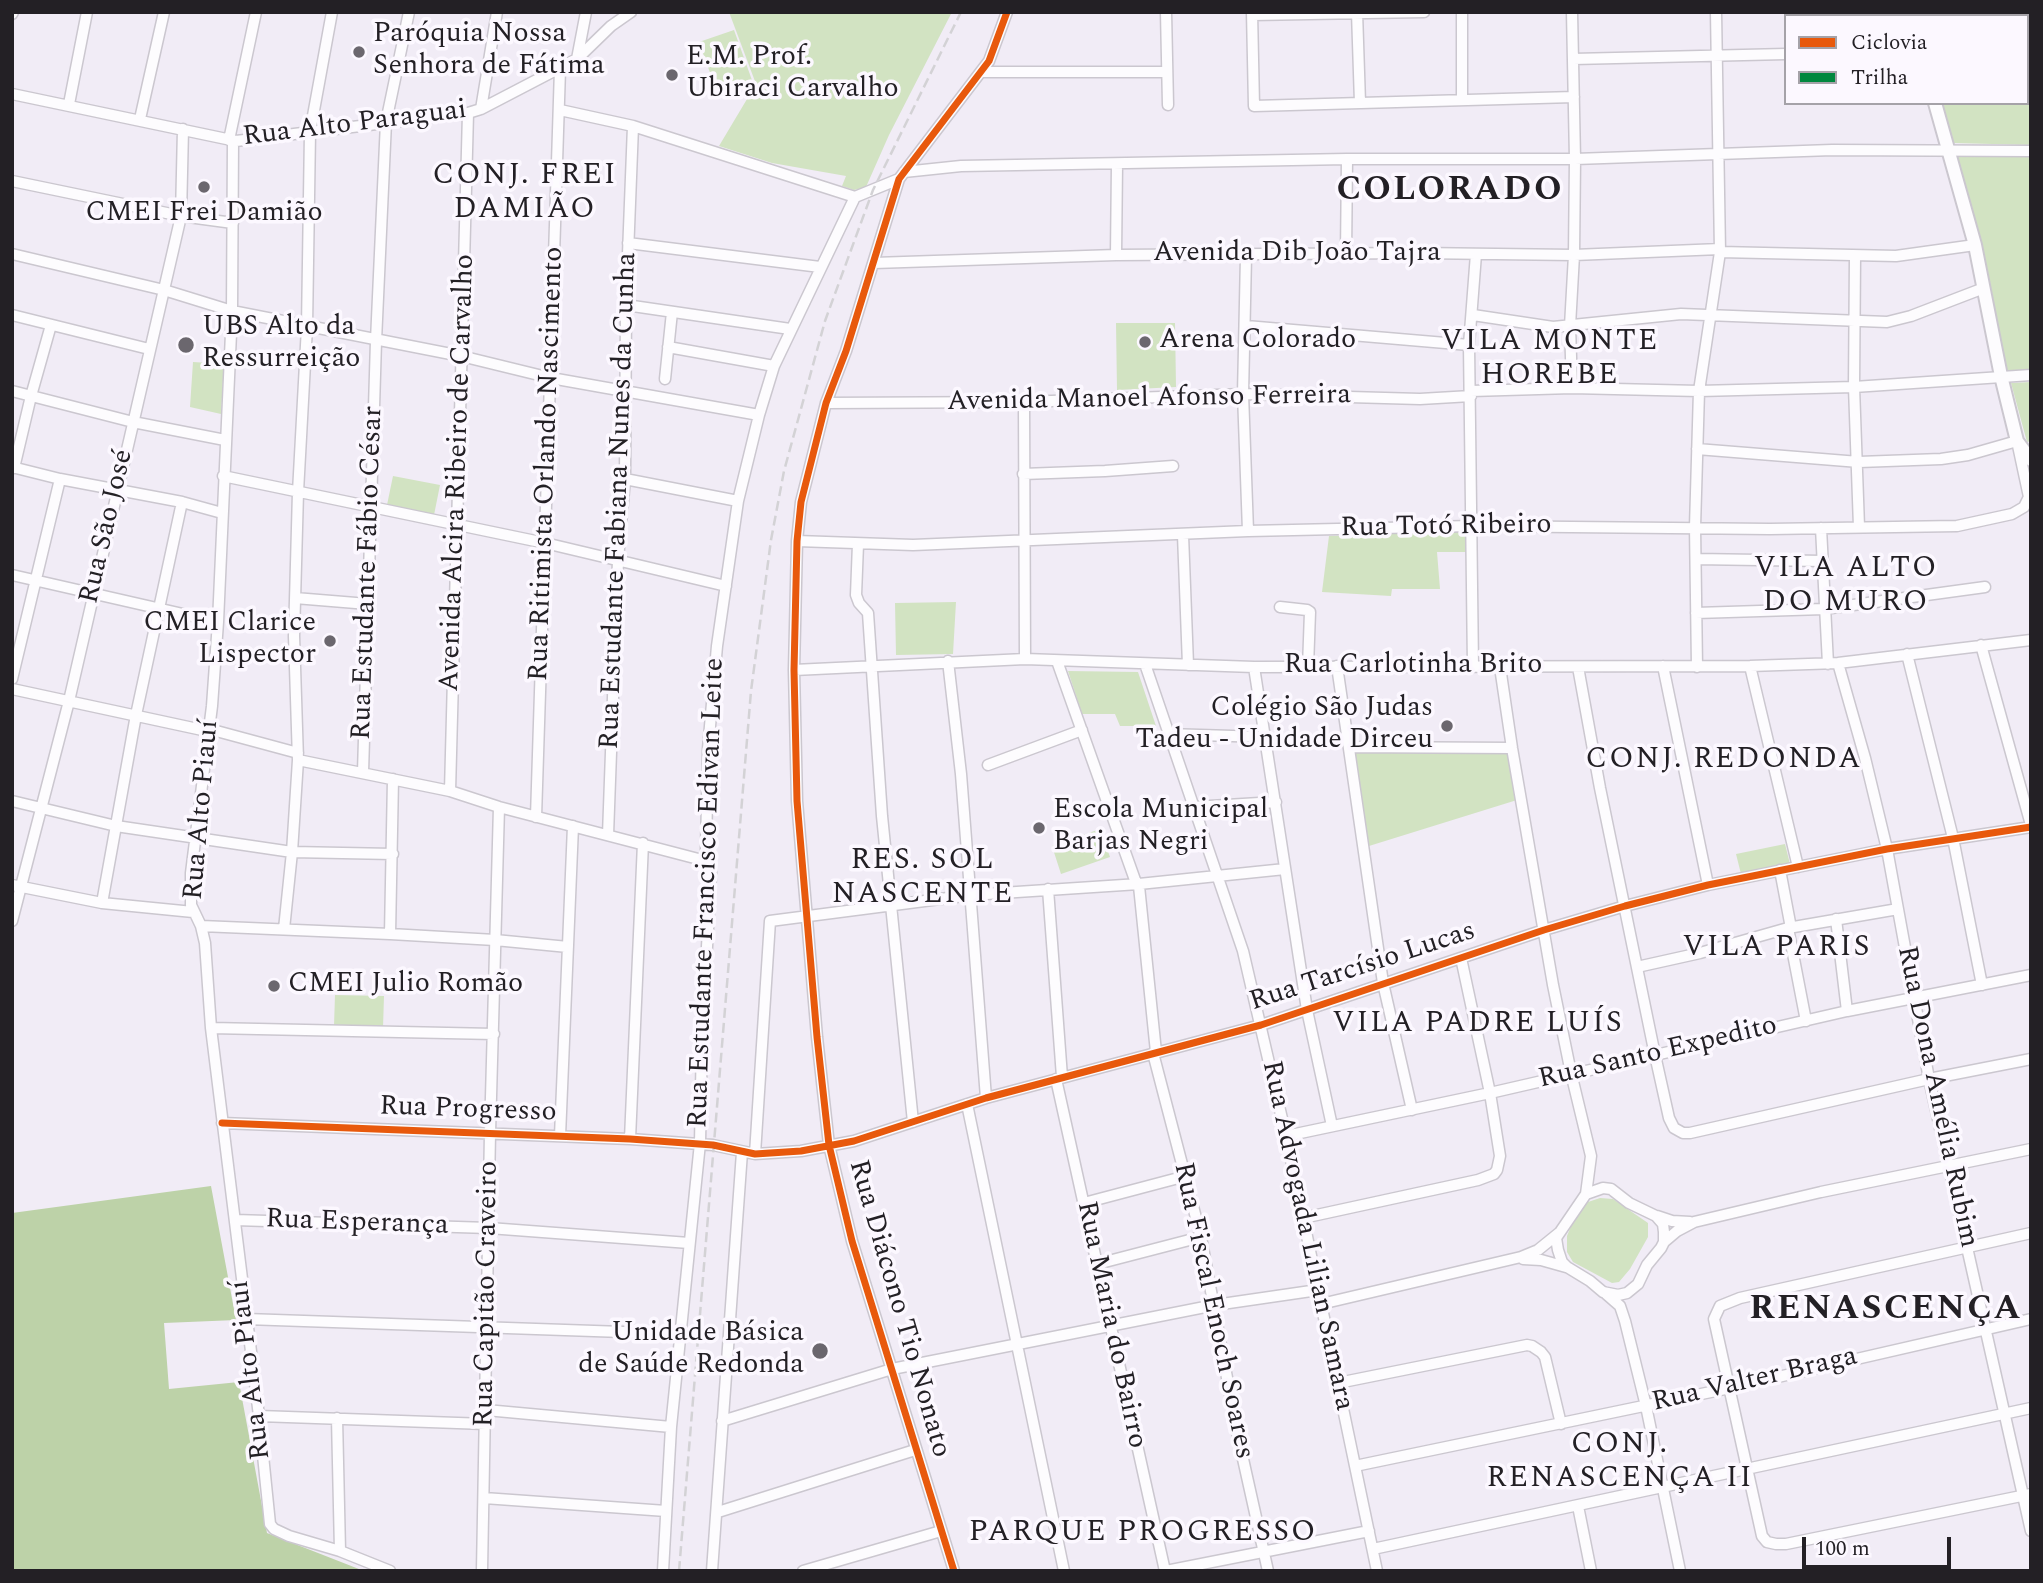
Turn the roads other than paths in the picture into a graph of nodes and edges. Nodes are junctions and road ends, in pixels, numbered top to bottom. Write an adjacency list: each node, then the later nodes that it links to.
1 (87, 12): 28 (street)
2 (164, 12): 34 (street)
3 (256, 12): 39 (street, Rua Alto Piauí)
4 (332, 12): 38 (street)
5 (409, 12): 35 (street, Rua Estudante Fábio César)
6 (497, 12): 31 (street)
7 (586, 12): 19 (street)
8 (631, 12): 19 (street, Rua Alto Paraguai)
9 (1007, 12): 22 (street, Rua Diácono Tio Nonato)
10 (1166, 12): 23 (street)
11 (1424, 12): 15 (street)
12 (1462, 12): 26 (street)
13 (1572, 12): 20 (street)
14 (1716, 12): 18 (street)
15 (1357, 13): 16 (street); 27 (street)
16 (1252, 14): 27 (street)
17 (1784, 54): 18 (street)
18 (1717, 55): 20 (street); 42 (street)
19 (577, 59): 21 (street, Rua Alto Paraguai)
20 (1573, 59): 25 (street)
21 (560, 69): 31 (street, Rua Alto Paraguai); 32 (street, Rua Ritimista Orlando Nascimento)
22 (981, 72): 23 (street); 46 (street, Rua Diácono Tio Nonato)
23 (1167, 72): 29 (street)
24 (12, 94): 28 (street, Rua Alto Paraguai)
25 (1574, 97): 26 (street); 44 (street)
26 (1462, 100): 27 (street)
27 (1360, 103)
28 (69, 104): 34 (street, Rua Alto Paraguai)
29 (1168, 105)
30 (1936, 105): 40 (main road)
31 (481, 109): 33 (street, Rua Alto Paraguai)
32 (560, 110): 36 (street); 85 (street, Rua Ritimista Orlando Nascimento)
33 (468, 113): 35 (street, Rua Alto Paraguai); 81 (street, Avenida Alcira Ribeiro de Carvalho)
34 (140, 119): 37 (street, Rua Alto Paraguai)
35 (386, 122): 38 (street, Rua Alto Paraguai); 77 (street, Rua Estudante Fábio César)
36 (633, 126): 48 (street); 51 (street, Rua Estudante Fabiana Nunes da Cunha)
37 (183, 129): 39 (street, Rua Alto Paraguai); 49 (street, Rua São José)
38 (310, 132): 39 (street, Rua Alto Paraguai); 75 (street)
39 (231, 140): 50 (street, Rua Alto Piauí)
40 (1949, 151): 41 (street); 42 (street); 52 (main road)
41 (2031, 151)
42 (1718, 154): 44 (street); 53 (street)
43 (1347, 159): 44 (street); 45 (street); 56 (street)
44 (1575, 159): 57 (street)
45 (1117, 164): 46 (street); 58 (street)
46 (902, 175): 48 (street); 61 (street, Rua Diácono Tio Nonato)
47 (12, 181): 49 (street)
48 (855, 197): 62 (street, Rua Estudante Francisco Edivan Leite)
49 (181, 216): 50 (street); 64 (street, Rua São José)
50 (233, 223): 66 (street, Rua Alto Piauí)
51 (628, 243): 62 (street); 65 (street, Rua Estudante Fabiana Nunes da Cunha)
52 (1975, 245): 60 (street, Avenida Dib João Tajra); 63 (main road)
53 (1720, 251): 57 (street, Avenida Dib João Tajra); 60 (street, Avenida Dib João Tajra); 68 (street)
54 (12, 254): 64 (street)
55 (1476, 254): 56 (street, Avenida Dib João Tajra); 57 (street, Avenida Dib João Tajra); 70 (street)
56 (1346, 255): 59 (street, Avenida Dib João Tajra)
57 (1574, 255): 74 (street)
58 (1116, 256): 59 (street, Avenida Dib João Tajra); 61 (street, Avenida Dib João Tajra)
59 (1246, 256): 73 (street)
60 (1854, 256): 71 (street)
61 (874, 263): 96 (street, Rua Diácono Tio Nonato)
62 (821, 267): 76 (street, Rua Estudante Francisco Edivan Leite)
63 (1984, 289): 71 (street); 84 (main road)
64 (164, 290): 66 (street); 80 (street, Rua São José)
65 (626, 305): 67 (street); 90 (street, Rua Estudante Fabiana Nunes da Cunha)
66 (232, 311): 75 (street); 99 (street, Rua Alto Piauí)
67 (672, 312): 76 (street); 79 (street)
68 (1710, 314): 71 (street); 74 (street); 91 (street)
69 (12, 315): 72 (street)
70 (1473, 315): 74 (street); 78 (street)
71 (1854, 323): 87 (street)
72 (51, 325): 80 (street); 94 (street)
73 (1246, 326): 78 (street); 93 (street)
74 (1570, 326): 88 (street)
75 (307, 327): 77 (street); 111 (street)
76 (790, 329): 82 (street, Rua Estudante Francisco Edivan Leite)
77 (376, 341): 81 (street); 114 (street, Rua Estudante Fábio César)
78 (1469, 345): 92 (street)
79 (668, 348): 82 (street); 86 (street)
80 (149, 349): 98 (street, Rua São José)
81 (461, 356): 85 (street); 116 (street, Avenida Alcira Ribeiro de Carvalho)
82 (774, 366): 97 (street, Rua Estudante Francisco Edivan Leite)
83 (2031, 375): 84 (street, Avenida Manoel Afonso Ferreira)
84 (2001, 376): 87 (street, Avenida Manoel Afonso Ferreira); 100 (main road)
85 (551, 378): 90 (street); 125 (street, Rua Ritimista Orlando Nascimento)
86 (665, 379)
87 (1854, 387): 91 (street, Avenida Manoel Afonso Ferreira); 103 (street)
88 (1572, 388): 91 (street, Avenida Manoel Afonso Ferreira); 92 (street, Avenida Manoel Afonso Ferreira)
89 (12, 391): 94 (street)
90 (626, 391): 97 (street); 109 (street, Rua Estudante Fabiana Nunes da Cunha)
91 (1699, 391): 101 (street)
92 (1471, 393): 93 (street, Avenida Manoel Afonso Ferreira); 117 (street)
93 (1243, 394): 95 (street, Avenida Manoel Afonso Ferreira); 121 (street)
94 (31, 396): 98 (street); 105 (street)
95 (1024, 402): 96 (street, Avenida Manoel Afonso Ferreira); 106 (street)
96 (826, 403): 123 (street, Rua Diácono Tio Nonato)
97 (759, 415): 113 (street, Rua Estudante Francisco Edivan Leite)
98 (132, 422): 99 (street); 110 (street, Rua São José)
99 (225, 440): 107 (street, Rua Alto Piauí)
100 (2017, 441): 102 (main road); 103 (street); 119 (street, Rua Totó Ribeiro)
101 (1697, 449): 103 (street); 118 (street)
102 (2031, 460)
103 (1858, 462): 119 (street)
104 (1173, 466): 106 (street)
105 (13, 467): 108 (street)
106 (1023, 474): 124 (street)
107 (223, 477): 111 (street); 115 (street, Rua Alto Piauí)
108 (60, 479): 110 (street); 131 (street)
109 (625, 479): 113 (street); 128 (street, Rua Estudante Fabiana Nunes da Cunha)
110 (117, 488): 112 (street); 134 (street, Rua São José)
111 (298, 492): 114 (street); 135 (street)
112 (182, 502): 115 (street); 138 (street)
113 (738, 502): 132 (street, Rua Estudante Francisco Edivan Leite)
114 (370, 508): 116 (street); 136 (street, Rua Estudante Fábio César)
115 (222, 513): 141 (street, Rua Alto Piauí)
116 (457, 524): 125 (street); 176 (street, Avenida Alcira Ribeiro de Carvalho)
117 (1472, 526): 118 (street, Rua Totó Ribeiro); 121 (street, Rua Totó Ribeiro); 157 (street)
118 (1695, 527): 120 (street, Rua Totó Ribeiro); 127 (street)
119 (1859, 527): 120 (street, Rua Totó Ribeiro)
120 (1821, 528): 129 (street, Rua Dona Amélia Rubim)
121 (1248, 531): 122 (street, Rua Totó Ribeiro)
122 (1183, 535): 124 (street, Rua Totó Ribeiro); 151 (street)
123 (797, 541): 126 (street, Rua Totó Ribeiro); 161 (street, Rua Diácono Tio Nonato)
124 (1024, 541): 126 (street, Rua Totó Ribeiro); 145 (street)
125 (545, 543): 128 (street); 182 (street, Rua Ritimista Orlando Nascimento)
126 (858, 544): 148 (street)
127 (1696, 559): 129 (street); 140 (street)
128 (618, 560): 132 (street); 186 (street, Rua Estudante Fabiana Nunes da Cunha)
129 (1823, 561): 139 (street, Rua Dona Amélia Rubim)
130 (12, 575): 131 (street)
131 (36, 580): 134 (street); 162 (street)
132 (726, 586): 193 (street, Rua Estudante Francisco Edivan Leite)
133 (1985, 587): 139 (street)
134 (93, 593): 138 (street); 164 (street, Rua São José)
135 (295, 598): 136 (street); 172 (street)
136 (368, 604): 174 (street, Rua Estudante Fábio César)
137 (1280, 607): 156 (street)
138 (159, 608): 141 (street); 165 (street)
139 (1824, 609): 140 (street); 150 (street, Rua Dona Amélia Rubim)
140 (1696, 613): 160 (street)
141 (218, 622): 166 (street, Rua Alto Piauí)
142 (2031, 640): 143 (street, Rua Carlotinha Brito)
143 (1981, 645): 144 (street, Rua Carlotinha Brito); 185 (street)
144 (1907, 654): 150 (street, Rua Carlotinha Brito); 188 (street)
145 (1025, 659): 146 (street, Rua Carlotinha Brito); 147 (street, Rua Carlotinha Brito)
146 (948, 661): 148 (street, Rua Carlotinha Brito); 202 (street)
147 (1057, 661): 149 (street, Rua Carlotinha Brito); 167 (street, Rua Fiscal Enoch Soares)
148 (870, 664): 161 (street, Rua Carlotinha Brito); 204 (street)
149 (1144, 664): 151 (street, Rua Carlotinha Brito); 168 (street, Rua Advogada Lilian Samara)
150 (1833, 664): 154 (street, Rua Carlotinha Brito); 190 (street, Rua Dona Amélia Rubim)
151 (1188, 665): 155 (street, Rua Carlotinha Brito)
152 (1336, 666): 156 (street, Rua Carlotinha Brito); 157 (street, Rua Carlotinha Brito); 170 (street)
153 (1663, 666): 159 (street, Rua Carlotinha Brito); 160 (street, Rua Carlotinha Brito); 199 (street)
154 (1749, 666): 160 (street, Rua Carlotinha Brito); 194 (street)
155 (1254, 667): 156 (street, Rua Carlotinha Brito); 169 (street)
156 (1308, 667)
157 (1474, 667): 158 (street, Rua Carlotinha Brito)
158 (1500, 667): 159 (street, Rua Carlotinha Brito); 171 (street)
159 (1578, 667): 205 (street)
160 (1697, 667)
161 (794, 670): 208 (street, Rua Diácono Tio Nonato)
162 (12, 679)
163 (12, 689): 164 (street)
164 (69, 701): 165 (street); 181 (street, Rua São José)
165 (136, 715): 166 (street); 183 (street)
166 (208, 730): 172 (street); 187 (street, Rua Alto Piauí)
167 (1082, 730): 173 (street); 198 (street, Rua Fiscal Enoch Soares)
168 (1167, 734): 169 (street); 180 (street, Rua Advogada Lilian Samara)
169 (1265, 737): 178 (street)
170 (1349, 747): 171 (street); 221 (street)
171 (1512, 748): 214 (street)
172 (298, 757): 174 (street); 191 (street)
173 (988, 765)
174 (363, 772): 175 (street)
175 (393, 779): 176 (street); 192 (street)
176 (450, 791): 179 (street)
177 (12, 801): 181 (street)
178 (1276, 802): 180 (street); 195 (street)
179 (499, 807): 182 (street); 216 (street, Rua Capitão Craveiro)
180 (1193, 807): 197 (street, Rua Advogada Lilian Samara)
181 (43, 809): 183 (street); 200 (street, Rua São José)
182 (536, 817): 184 (street)
183 (116, 826): 187 (street); 203 (street)
184 (573, 826): 186 (street); 217 (street)
185 (2031, 826): 188 (street, Rua Tarcísio Lucas)
186 (608, 835): 189 (street)
187 (195, 838): 191 (street); 207 (street, Rua Alto Piauí)
188 (1953, 838): 190 (street, Rua Tarcísio Lucas); 222 (street)
189 (643, 843): 193 (street); 246 (street)
190 (1887, 849): 194 (street, Rua Tarcísio Lucas); 206 (street, Rua Dona Amélia Rubim)
191 (292, 852): 192 (street); 213 (street)
192 (393, 854): 215 (street)
193 (706, 861): 247 (street, Rua Estudante Francisco Edivan Leite)
194 (1798, 867): 196 (street, Rua Tarcísio Lucas)
195 (1285, 869): 197 (street); 224 (street)
196 (1780, 870): 199 (street, Rua Tarcísio Lucas); 212 (street)
197 (1218, 876): 198 (street); 227 (street, Rua Advogada Lilian Samara)
198 (1138, 884): 201 (street); 230 (street, Rua Fiscal Enoch Soares)
199 (1708, 885): 205 (street, Rua Tarcísio Lucas)
200 (17, 887): 203 (street); 210 (street, Rua São José)
201 (1048, 889): 202 (street); 234 (street, Rua Maria do Bairro)
202 (971, 895): 204 (street); 237 (street)
203 (102, 903): 207 (street)
204 (890, 906): 208 (street); 240 (street)
205 (1625, 906): 214 (street, Rua Tarcísio Lucas); 219 (street)
206 (1898, 909): 209 (street); 223 (street, Rua Dona Amélia Rubim)
207 (193, 912): 211 (street, Rua Alto Piauí)
208 (807, 917): 249 (street, Rua Diácono Tio Nonato); 252 (street)
209 (1836, 919): 212 (street); 225 (street)
210 (12, 921)
211 (201, 926): 213 (street); 228 (street, Rua Alto Piauí)
212 (1790, 928): 219 (street); 226 (street)
213 (284, 929): 215 (street)
214 (1544, 930): 218 (street, Rua Tarcísio Lucas); 233 (street)
215 (390, 934): 216 (street)
216 (495, 940): 217 (street); 229 (street, Rua Capitão Craveiro)
217 (568, 947): 244 (street)
218 (1461, 958): 221 (street, Rua Tarcísio Lucas); 236 (street)
219 (1637, 967): 231 (street)
220 (2031, 975): 222 (street, Rua Santo Expedito)
221 (1383, 983): 224 (street, Rua Tarcísio Lucas); 239 (street)
222 (1982, 985): 223 (street, Rua Santo Expedito)
223 (1915, 998): 225 (street, Rua Santo Expedito); 235 (street, Rua Dona Amélia Rubim)
224 (1307, 1010): 227 (street, Rua Tarcísio Lucas); 242 (street)
225 (1847, 1011): 226 (street, Rua Santo Expedito)
226 (1806, 1021): 231 (street, Rua Santo Expedito)
227 (1261, 1025): 230 (street, Rua Tarcísio Lucas); 245 (street, Rua Advogada Lilian Samara)
228 (211, 1028): 229 (street); 241 (street, Rua Alto Piauí)
229 (494, 1034): 243 (street, Rua Capitão Craveiro)
230 (1154, 1053): 234 (street, Rua Tarcísio Lucas); 254 (street, Rua Fiscal Enoch Soares)
231 (1655, 1055): 233 (street, Rua Santo Expedito); 235 (street)
232 (2031, 1059): 235 (street)
233 (1571, 1073): 236 (street, Rua Santo Expedito); 255 (street)
234 (1059, 1078): 237 (street, Rua Tarcísio Lucas); 256 (street, Rua Maria do Bairro)
235 (1929, 1079): 253 (street, Rua Dona Amélia Rubim)
236 (1490, 1093): 239 (street, Rua Santo Expedito); 258 (street)
237 (986, 1098): 238 (street, Rua Tarcísio Lucas)
238 (967, 1104): 240 (street, Rua Tarcísio Lucas); 281 (street)
239 (1412, 1110): 242 (street, Rua Santo Expedito)
240 (913, 1122): 249 (street, Rua Tarcísio Lucas)
241 (222, 1123): 243 (street, Rua Progresso); 259 (street, Rua Alto Piauí)
242 (1332, 1126): 245 (street, Rua Santo Expedito)
243 (490, 1133): 244 (street, Rua Progresso); 261 (street, Rua Capitão Craveiro)
244 (560, 1136): 246 (street, Rua Progresso)
245 (1286, 1136): 258 (street, Rua Advogada Lilian Samara)
246 (630, 1139): 247 (street, Rua Progresso)
247 (700, 1143): 248 (street, Rua Progresso); 266 (street, Rua Estudante Francisco Edivan Leite)
248 (713, 1144): 251 (street, Rua Tarcísio Lucas)
249 (830, 1145): 252 (street, Rua Tarcísio Lucas); 282 (street, Rua Diácono Tio Nonato)
250 (2031, 1149): 253 (street)
251 (742, 1152): 252 (street, Rua Tarcísio Lucas); 291 (street)
252 (755, 1154)
253 (1951, 1167): 260 (street); 267 (street, Rua Dona Amélia Rubim)
254 (1186, 1176): 256 (street); 264 (street, Rua Fiscal Enoch Soares)
255 (1586, 1194): 257 (street); 262 (street)
256 (1084, 1203): 269 (street, Rua Maria do Bairro)
257 (1656, 1216): 260 (street); 265 (street)
258 (1303, 1218): 271 (street, Rua Advogada Lilian Samara)
259 (235, 1220): 261 (street, Rua Esperança); 275 (street, Rua Alto Piauí)
260 (1694, 1222): 265 (street)
261 (489, 1228): 266 (street, Rua Esperança); 278 (street, Rua Capitão Craveiro)
262 (1560, 1232): 268 (street); 270 (street)
263 (2031, 1233): 267 (street)
264 (1201, 1237): 269 (street); 274 (street, Rua Fiscal Enoch Soares)
265 (1664, 1242): 272 (street)
266 (689, 1243): 280 (street, Rua Estudante Francisco Edivan Leite)
267 (1967, 1247): 279 (street, Rua Dona Amélia Rubim); 284 (street)
268 (1505, 1261): 270 (street); 273 (street)
269 (1097, 1264): 277 (street, Rua Maria do Bairro)
270 (1567, 1267): 272 (street)
271 (1318, 1290): 273 (street, Rua Advogada Lilian Samara); 274 (street)
272 (1603, 1292): 285 (street)
273 (1321, 1304): 283 (street, Rua Advogada Lilian Samara)
274 (1215, 1305): 277 (street); 309 (street, Rua Fiscal Enoch Soares)
275 (246, 1319): 278 (street); 289 (street, Rua Alto Piauí)
276 (2031, 1319): 279 (street, Rua Valter Braga)
277 (1110, 1325): 281 (street); 317 (street, Rua Maria do Bairro)
278 (487, 1327): 280 (street); 287 (street, Rua Capitão Craveiro)
279 (1986, 1329): 284 (street, Rua Valter Braga); 288 (street, Rua Dona Amélia Rubim)
280 (681, 1334): 294 (street, Rua Estudante Francisco Edivan Leite)
281 (1018, 1345): 282 (street); 316 (street)
282 (891, 1369): 291 (street); 295 (street, Rua Diácono Tio Nonato)
283 (1338, 1383): 292 (street); 296 (street, Rua Advogada Lilian Samara)
284 (1730, 1388): 285 (street, Rua Valter Braga); 297 (street)
285 (1646, 1406): 292 (street, Rua Valter Braga); 298 (street)
286 (2031, 1408): 288 (street)
287 (486, 1410): 293 (street, Rua Capitão Craveiro); 294 (street)
288 (2006, 1414): 297 (street); 299 (street, Rua Dona Amélia Rubim)
289 (259, 1416): 290 (street); 308 (street, Rua Alto Piauí)
290 (337, 1418): 293 (street); 308 (street)
291 (722, 1421): 303 (street)
292 (1561, 1423): 296 (street, Rua Valter Braga)
293 (486, 1424): 300 (street, Rua Capitão Craveiro)
294 (671, 1427): 302 (street, Rua Estudante Francisco Edivan Leite)
295 (915, 1450): 303 (street); 304 (street, Rua Diácono Tio Nonato)
296 (1354, 1466): 305 (street, Rua Advogada Lilian Samara)
297 (1747, 1470): 298 (street); 299 (street)
298 (1663, 1488): 301 (street); 321 (street)
299 (2026, 1495): 306 (street, Rua Dona Amélia Rubim)
300 (484, 1499): 302 (street); 311 (street, Rua Capitão Craveiro)
301 (1578, 1506): 307 (street); 320 (street)
302 (666, 1511): 312 (street, Rua Estudante Francisco Edivan Leite)
303 (718, 1511): 313 (street)
304 (941, 1531): 314 (street); 315 (street, Rua Diácono Tio Nonato)
305 (1368, 1531): 307 (street, Rua Advogada Lilian Samara); 309 (street)
306 (2031, 1531)
307 (1373, 1549): 319 (street, Rua Advogada Lilian Samara)
308 (340, 1551): 310 (street)
309 (1264, 1552): 317 (street); 318 (street, Rua Fiscal Enoch Soares)
310 (390, 1571)
311 (482, 1571)
312 (663, 1571)
313 (712, 1571)
314 (803, 1571)
315 (954, 1571)
316 (1064, 1571)
317 (1165, 1571)
318 (1268, 1571)
319 (1377, 1571)
320 (1591, 1571)
321 (1680, 1571)

